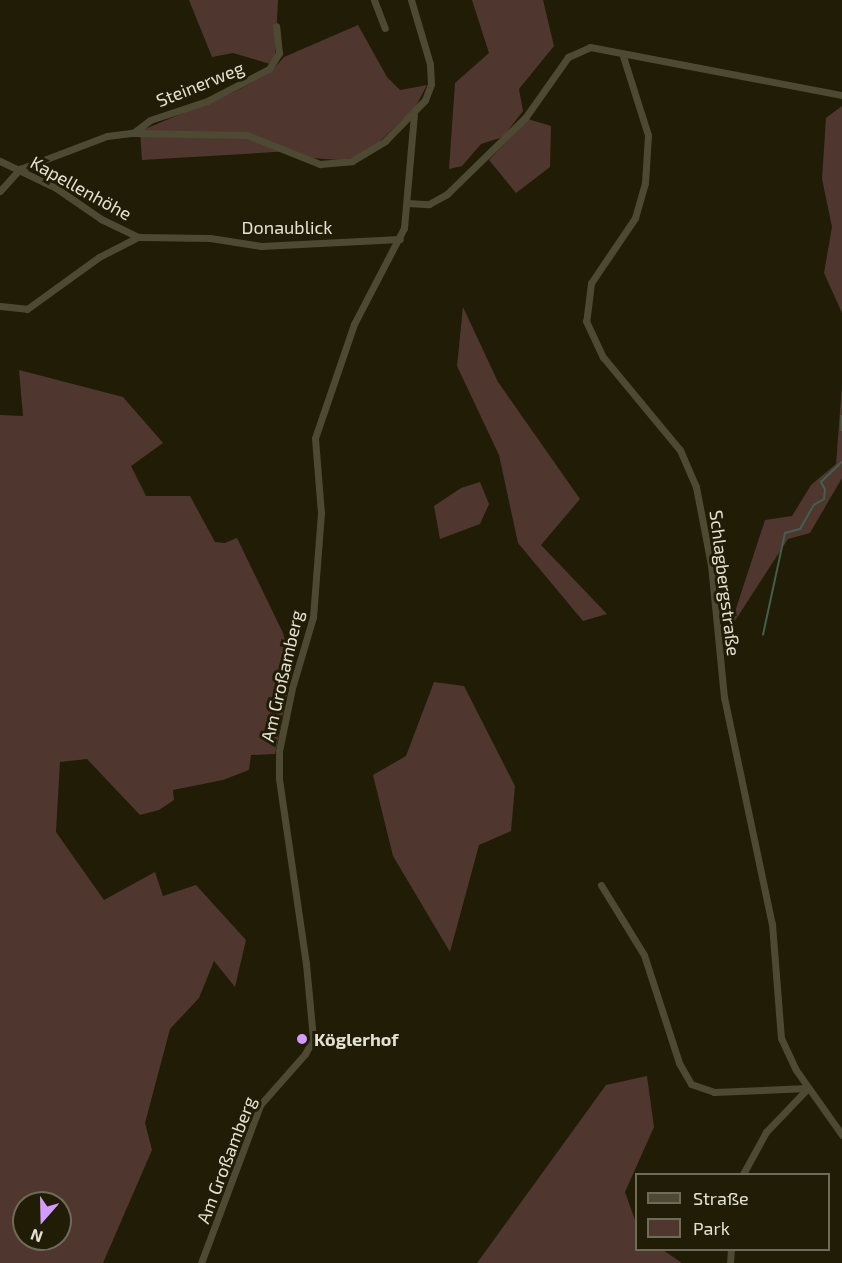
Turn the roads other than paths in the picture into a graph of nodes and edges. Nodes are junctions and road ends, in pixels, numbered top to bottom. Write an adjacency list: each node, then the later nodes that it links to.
1 (374, 0): 4 (street)
2 (411, 0): 7 (street)
3 (276, 26): 8 (street, Steinerweg)
4 (385, 28)
5 (622, 53): 6 (street); 12 (street); 17 (street, Schlagbergstraße)
6 (842, 95)
7 (414, 114): 8 (street); 12 (street, Am Großamberg)
8 (133, 133): 10 (street)
9 (0, 160): 10 (street)
10 (20, 169): 11 (street, Kapellenhöhe); 13 (street, Kapellenhöhe)
11 (0, 191)
12 (406, 203): 14 (street, Am Großamberg)
13 (138, 237): 14 (street, Donaublick); 15 (street, Kapellenhöhe)
14 (400, 239): 20 (street, Am Großamberg)
15 (0, 306)
16 (601, 885): 17 (street)
17 (808, 1088): 18 (street, Schlagbergstraße); 19 (street)
18 (842, 1135)
19 (744, 1173)
20 (201, 1263)

